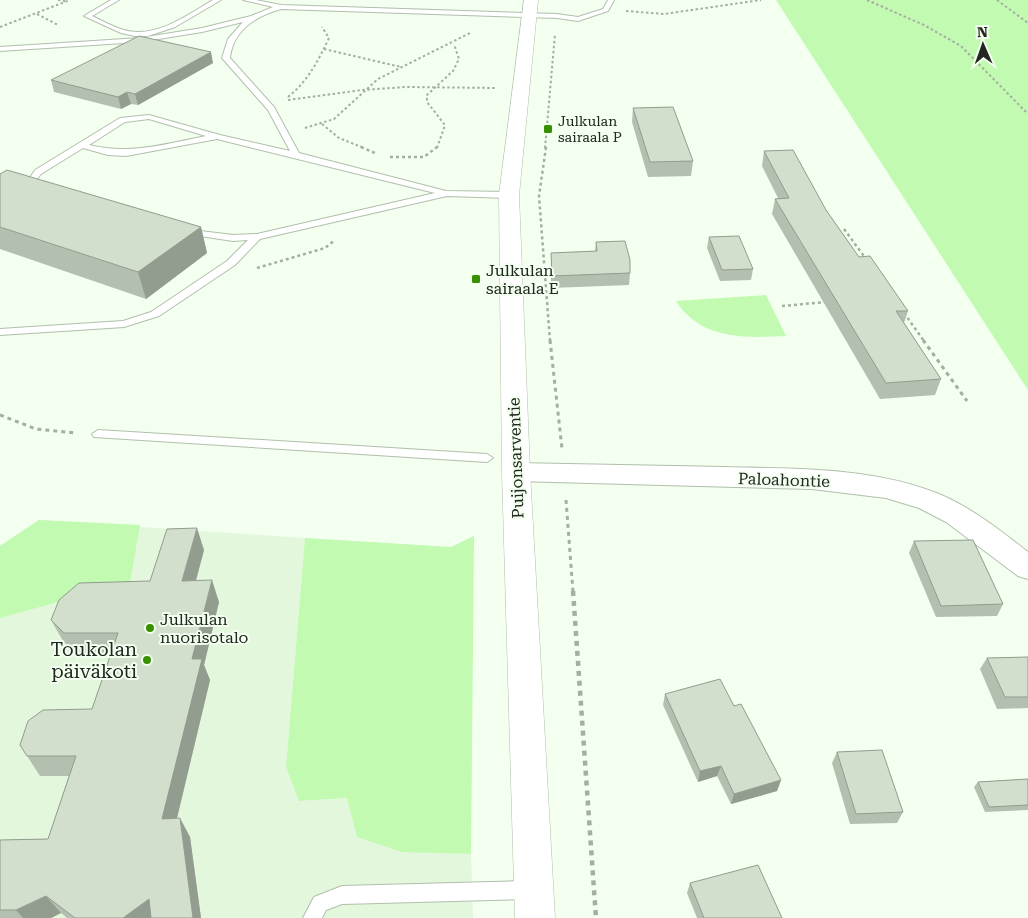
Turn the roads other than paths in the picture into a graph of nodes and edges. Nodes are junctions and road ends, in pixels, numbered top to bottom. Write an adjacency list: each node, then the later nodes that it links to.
1 (116, 0): 2 (lane)
2 (218, 0)
3 (246, 0): 5 (lane)
4 (611, 0): 6 (lane)
5 (285, 6): 6 (lane); 7 (lane)
6 (530, 8): 14 (main road, Puijonsarventie)
7 (251, 18): 8 (lane); 11 (lane)
8 (0, 49)
9 (218, 137): 10 (lane); 10 (lane); 11 (lane)
10 (80, 146): 12 (lane)
11 (296, 155): 13 (lane)
12 (55, 192)
13 (448, 193): 14 (lane); 16 (lane)
14 (509, 195): 19 (main road, Puijonsarventie)
15 (181, 230): 16 (lane)
16 (257, 237): 17 (lane)
17 (0, 332)
18 (98, 434): 19 (lane)
19 (501, 465): 20 (street, Paloahontie); 21 (main road, Puijonsarventie)
20 (1028, 568)
21 (534, 904): 22 (lane)
22 (312, 918)

